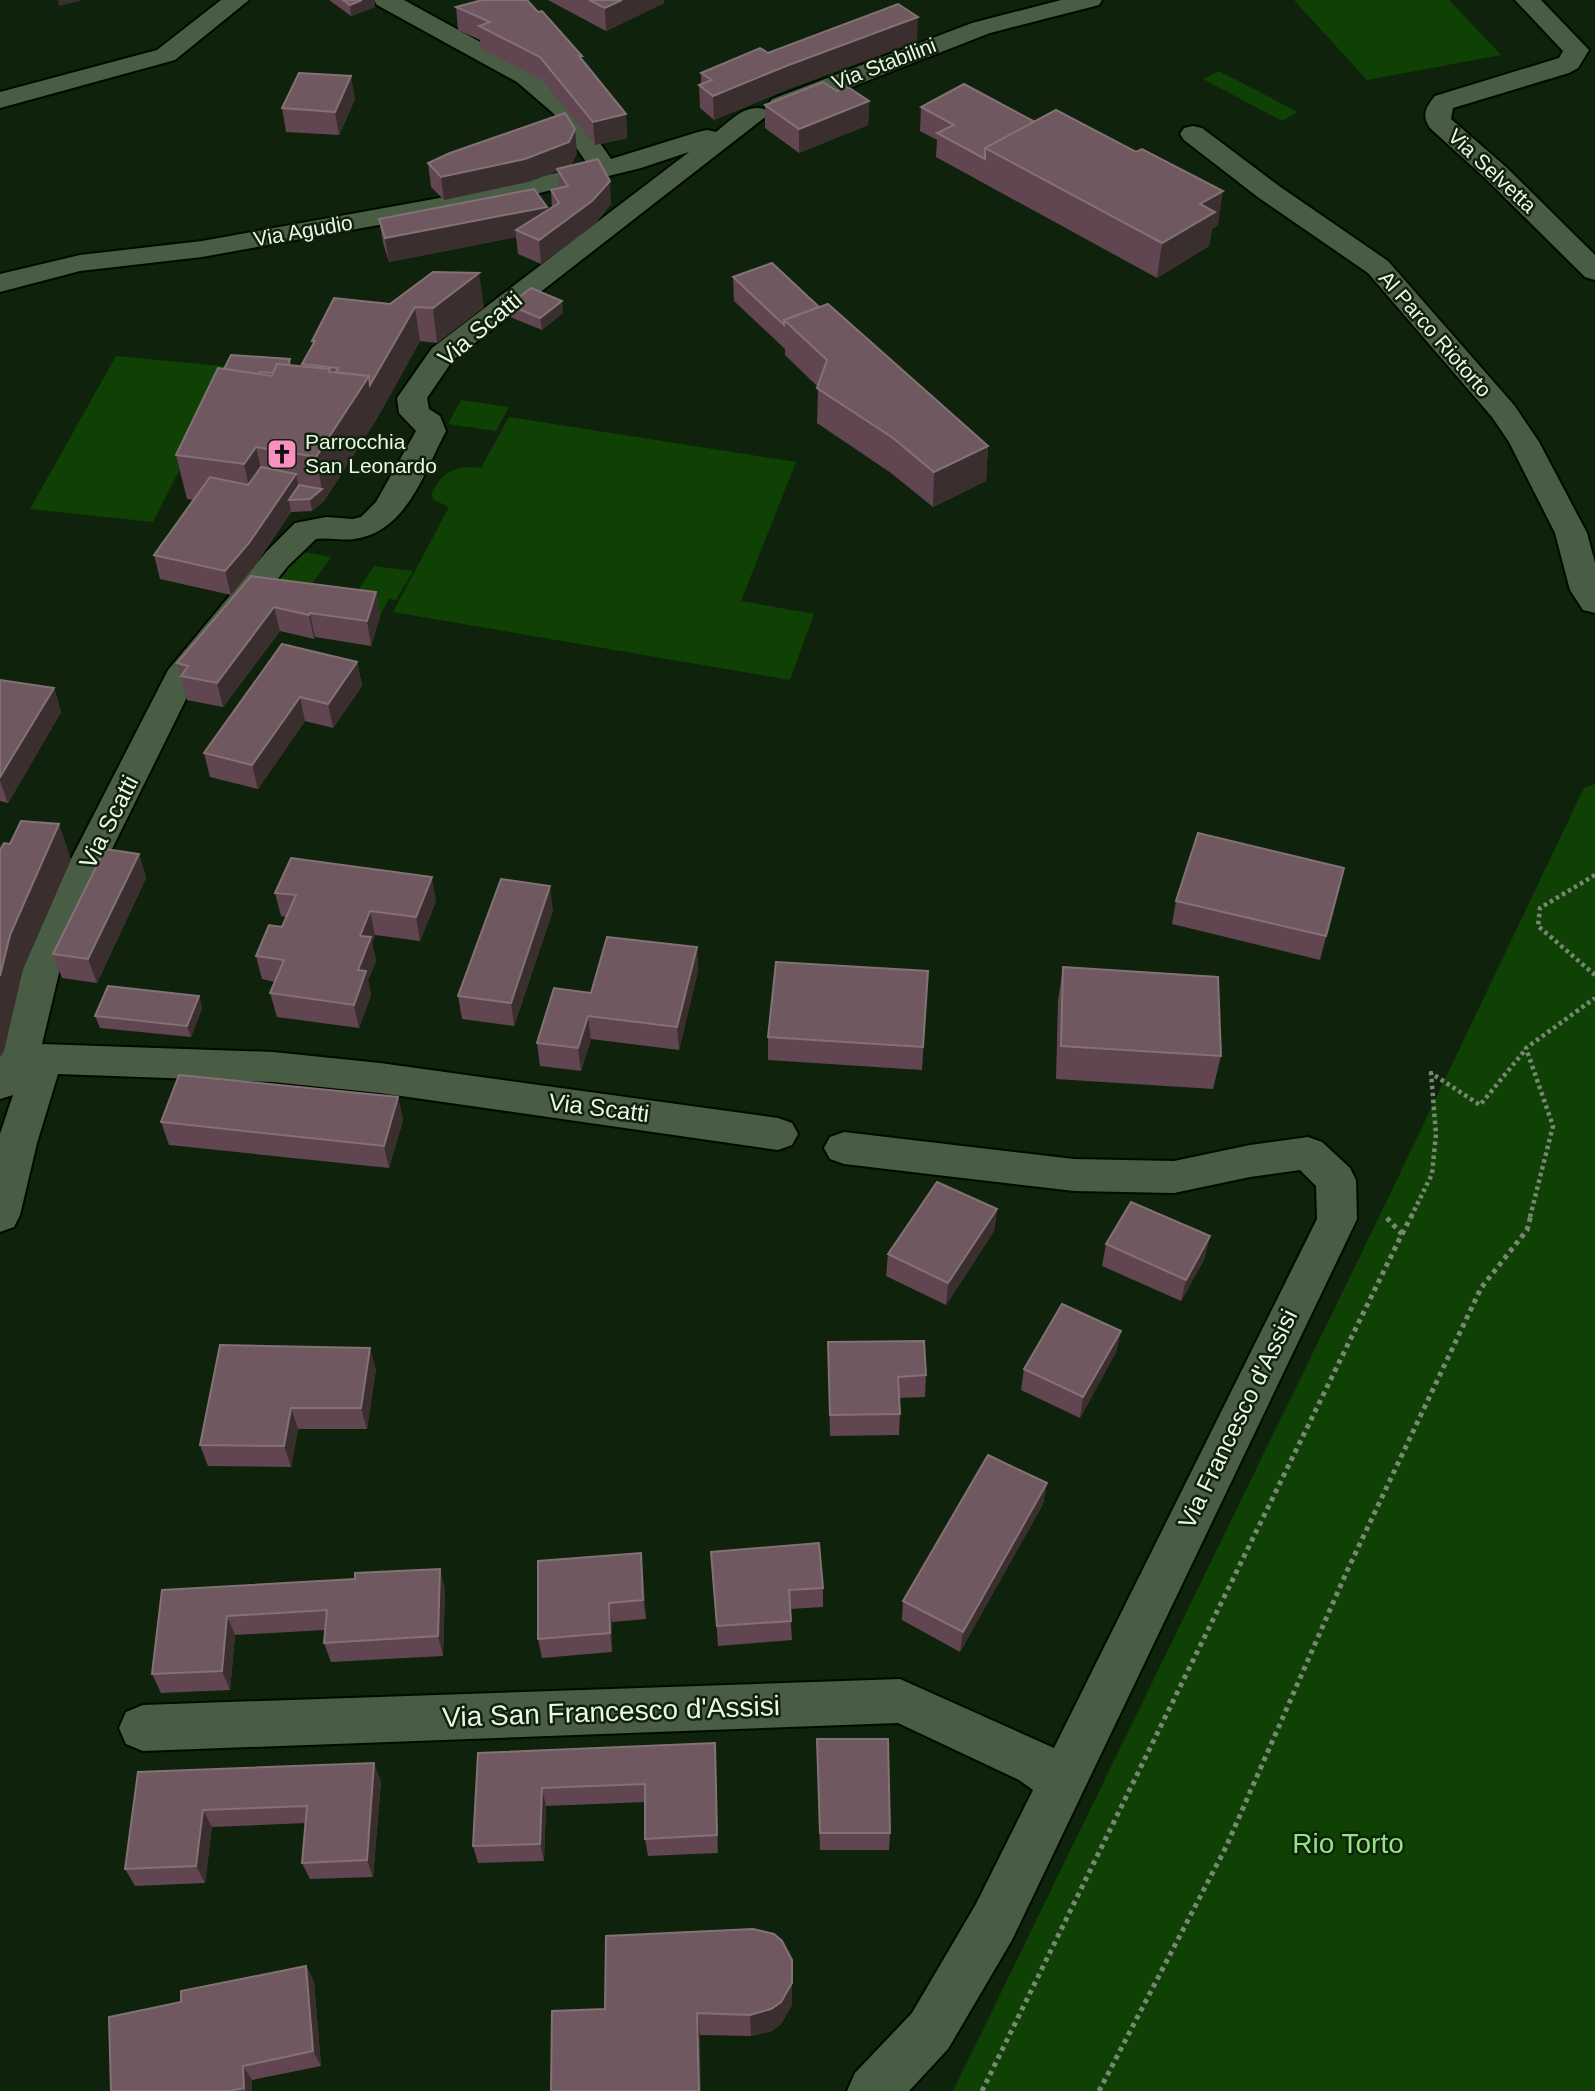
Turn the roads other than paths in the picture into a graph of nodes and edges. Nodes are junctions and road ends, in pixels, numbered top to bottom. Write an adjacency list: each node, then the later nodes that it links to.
1 (237, 0): 5 (street)
2 (386, 0): 8 (street)
3 (1090, 0): 6 (street, Via Stabilini)
4 (1527, 0): 9 (street, Via Selvetta)
5 (0, 100)
6 (755, 115): 8 (street, Via Stabilini); 12 (street, Via Scatti)
7 (1193, 134): 11 (street, Al Parco Riotorto)
8 (604, 169): 10 (street, Via Agudio)
9 (1595, 271)
10 (0, 283)
11 (1595, 602)
12 (21, 1068): 13 (street, Via Scatti); 15 (street)
13 (778, 1135)
14 (844, 1148): 17 (street, Via Francesco d'Assisi)
15 (0, 1215)
16 (143, 1728): 17 (street, Via San Francesco d'Assisi)
17 (1061, 1781): 18 (street, Via Francesco d'Assisi)
18 (873, 2091)

